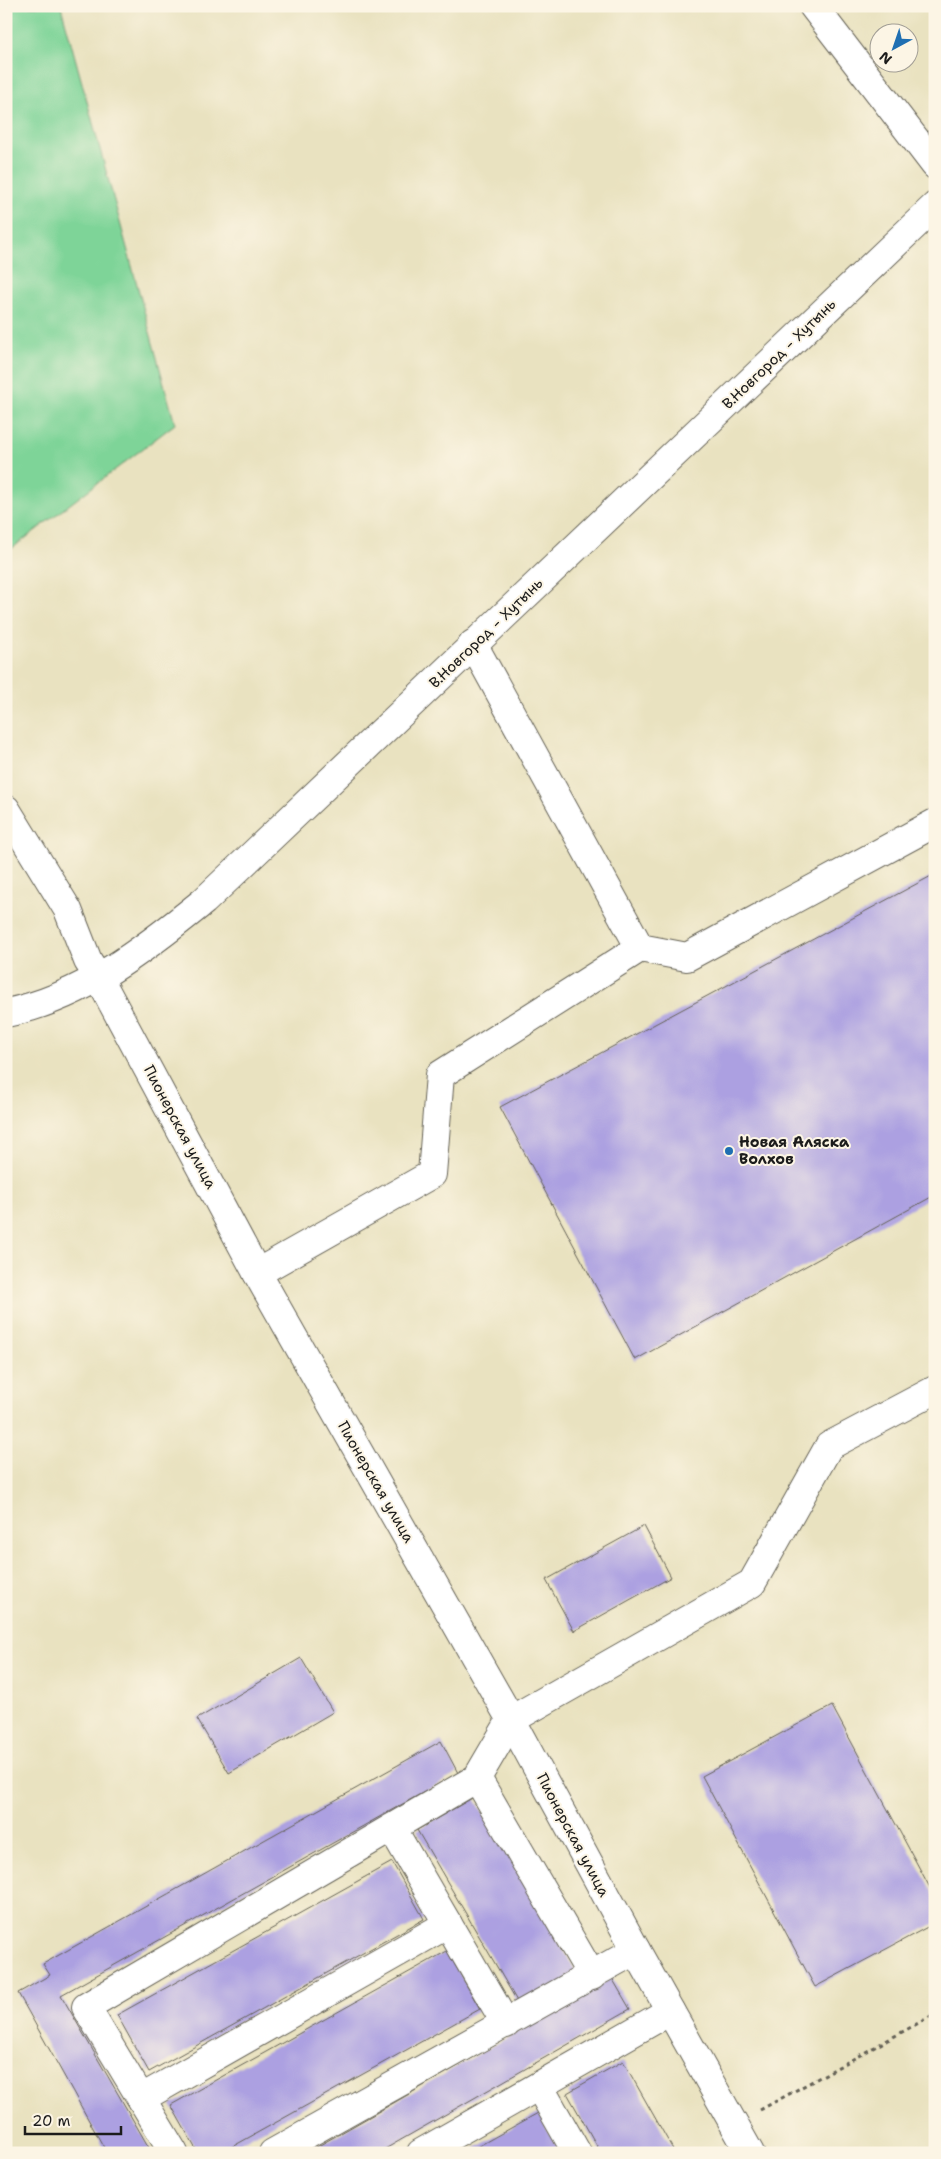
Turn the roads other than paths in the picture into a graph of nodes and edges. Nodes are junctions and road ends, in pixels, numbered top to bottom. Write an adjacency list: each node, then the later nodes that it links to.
1 (812, 6): 2 (street)
2 (935, 165)
3 (935, 206): 4 (street, В.Новгород - Хутынь)
4 (473, 644): 7 (street); 8 (street, В.Новгород - Хутынь)
5 (6, 809): 8 (street, Пионерская улица)
6 (935, 824): 7 (street)
7 (640, 948): 10 (street)
8 (99, 978): 9 (street, В.Новгород - Хутынь); 10 (street, Пионерская улица)
9 (6, 1013)
10 (258, 1273): 12 (street, Пионерская улица)
11 (935, 1390): 12 (street)
12 (510, 1720): 13 (street); 16 (street, Пионерская улица)
13 (477, 1778): 14 (street); 17 (street)
14 (392, 1828): 15 (street); 21 (street)
15 (448, 1924): 19 (street); 21 (street)
16 (636, 1950): 17 (street); 18 (street, Пионерская улица)
17 (592, 1976): 19 (street)
18 (670, 2011): 20 (street); 26 (street, Пионерская улица)
19 (506, 2024): 23 (street)
20 (539, 2086): 24 (street); 25 (street)
21 (142, 2098): 22 (street)
22 (174, 2153)
23 (273, 2153)
24 (421, 2153)
25 (577, 2153)
26 (750, 2153)

